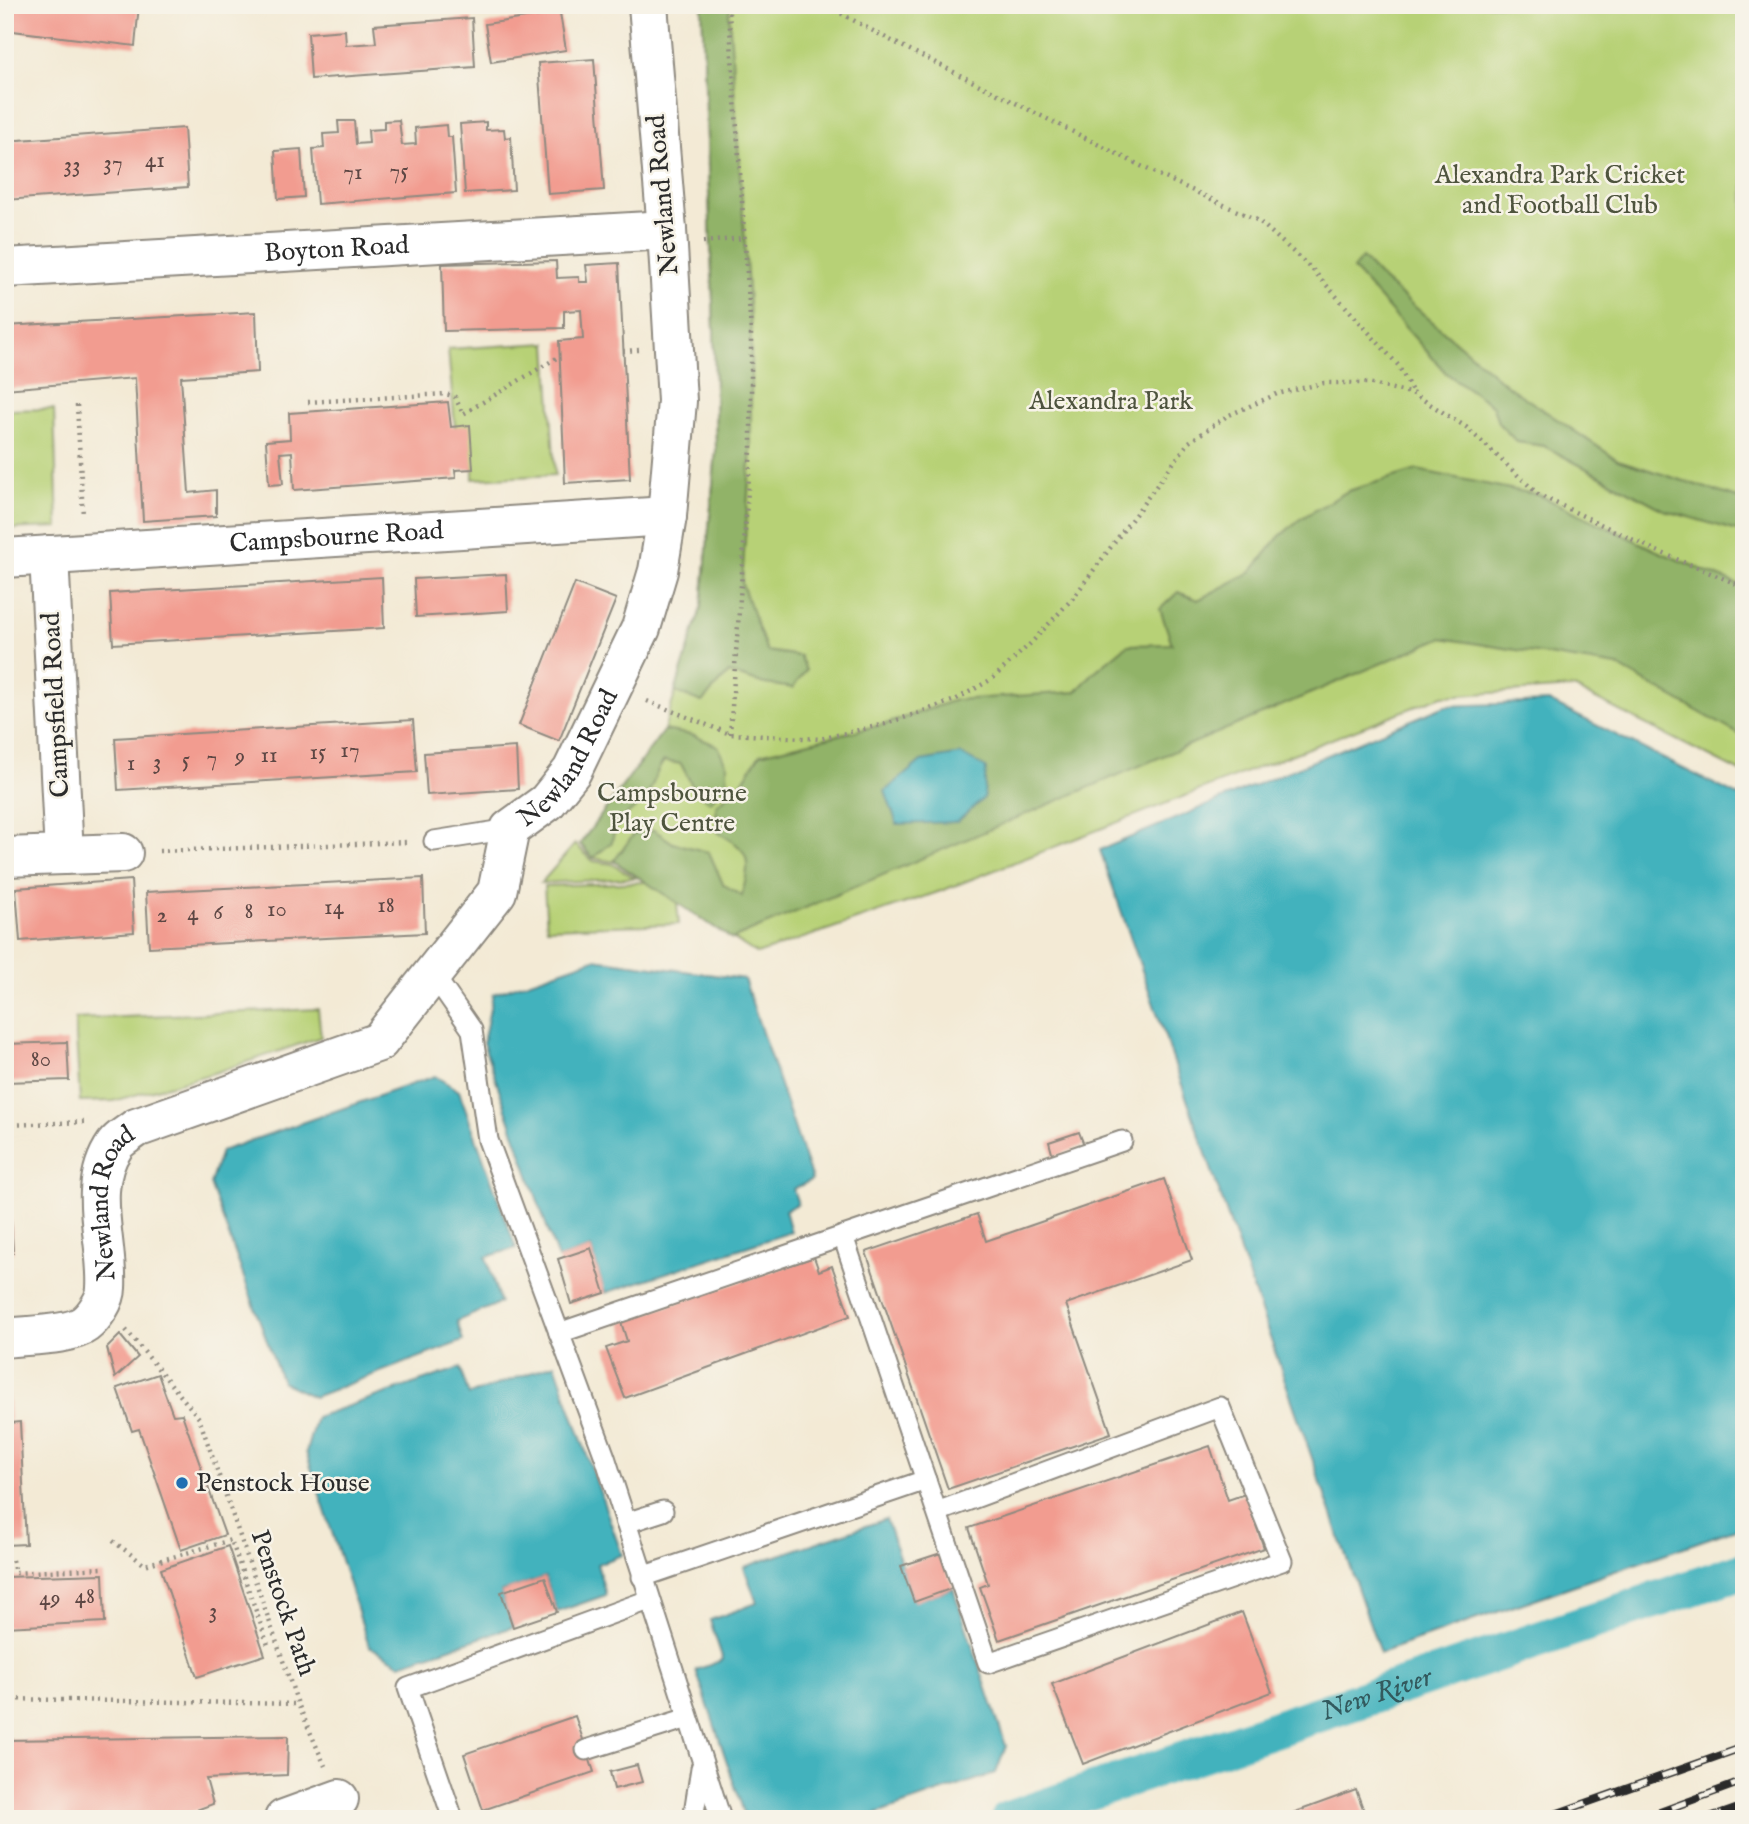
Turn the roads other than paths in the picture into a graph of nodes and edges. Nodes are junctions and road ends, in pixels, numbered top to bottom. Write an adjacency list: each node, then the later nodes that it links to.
1 (648, 5): 2 (street, Newland Road)
2 (667, 230): 3 (street, Boyton Road); 4 (street, Newland Road)
3 (5, 268)
4 (667, 516): 5 (street, Campsbourne Road); 7 (street, Newland Road)
5 (66, 554): 6 (street, Campsbourne Road); 10 (street, Campsfield Road)
6 (5, 558)
7 (510, 829): 8 (lane); 12 (street, Newland Road)
8 (434, 841)
9 (123, 853): 10 (street)
10 (64, 855): 11 (street)
11 (5, 858)
12 (433, 974): 15 (lane); 16 (street, Newland Road)
13 (1122, 1141): 14 (lane)
14 (843, 1236): 15 (lane); 17 (lane)
15 (559, 1333): 20 (lane)
16 (5, 1338)
17 (926, 1480): 19 (lane); 21 (lane)
18 (663, 1511): 20 (lane)
19 (937, 1512): 19 (lane)
20 (626, 1523): 21 (lane)
21 (642, 1577): 22 (lane)
22 (649, 1600): 23 (lane); 28 (lane)
23 (688, 1718): 24 (lane); 25 (lane)
24 (586, 1750)
25 (702, 1764): 29 (lane); 30 (lane)
26 (339, 1799): 27 (street)
27 (285, 1819)
28 (453, 1819)
29 (693, 1819)
30 (721, 1819)

